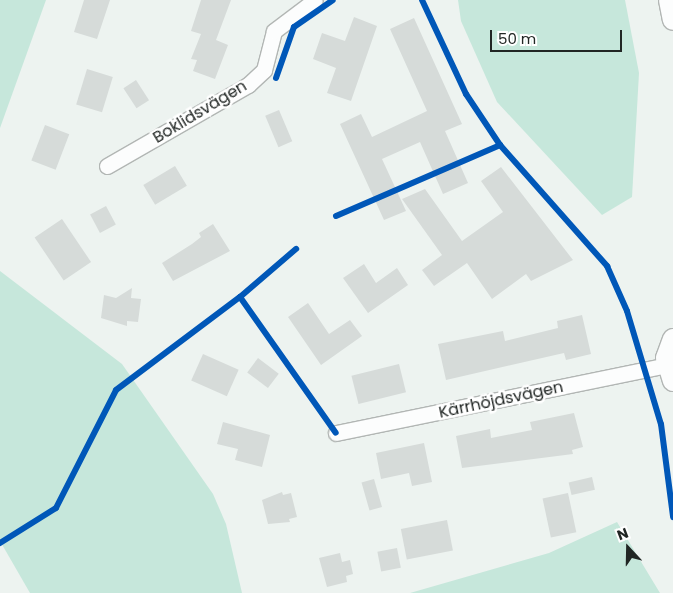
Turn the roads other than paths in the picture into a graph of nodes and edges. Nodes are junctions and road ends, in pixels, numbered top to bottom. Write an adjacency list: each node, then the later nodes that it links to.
1 (315, 0): 4 (street, Boklidsvägen)
2 (669, 0): 3 (street)
3 (673, 20)
4 (107, 166)
5 (673, 339): 6 (street)
6 (670, 373): 7 (street, Kärrhöjdsvägen)
7 (336, 434)

